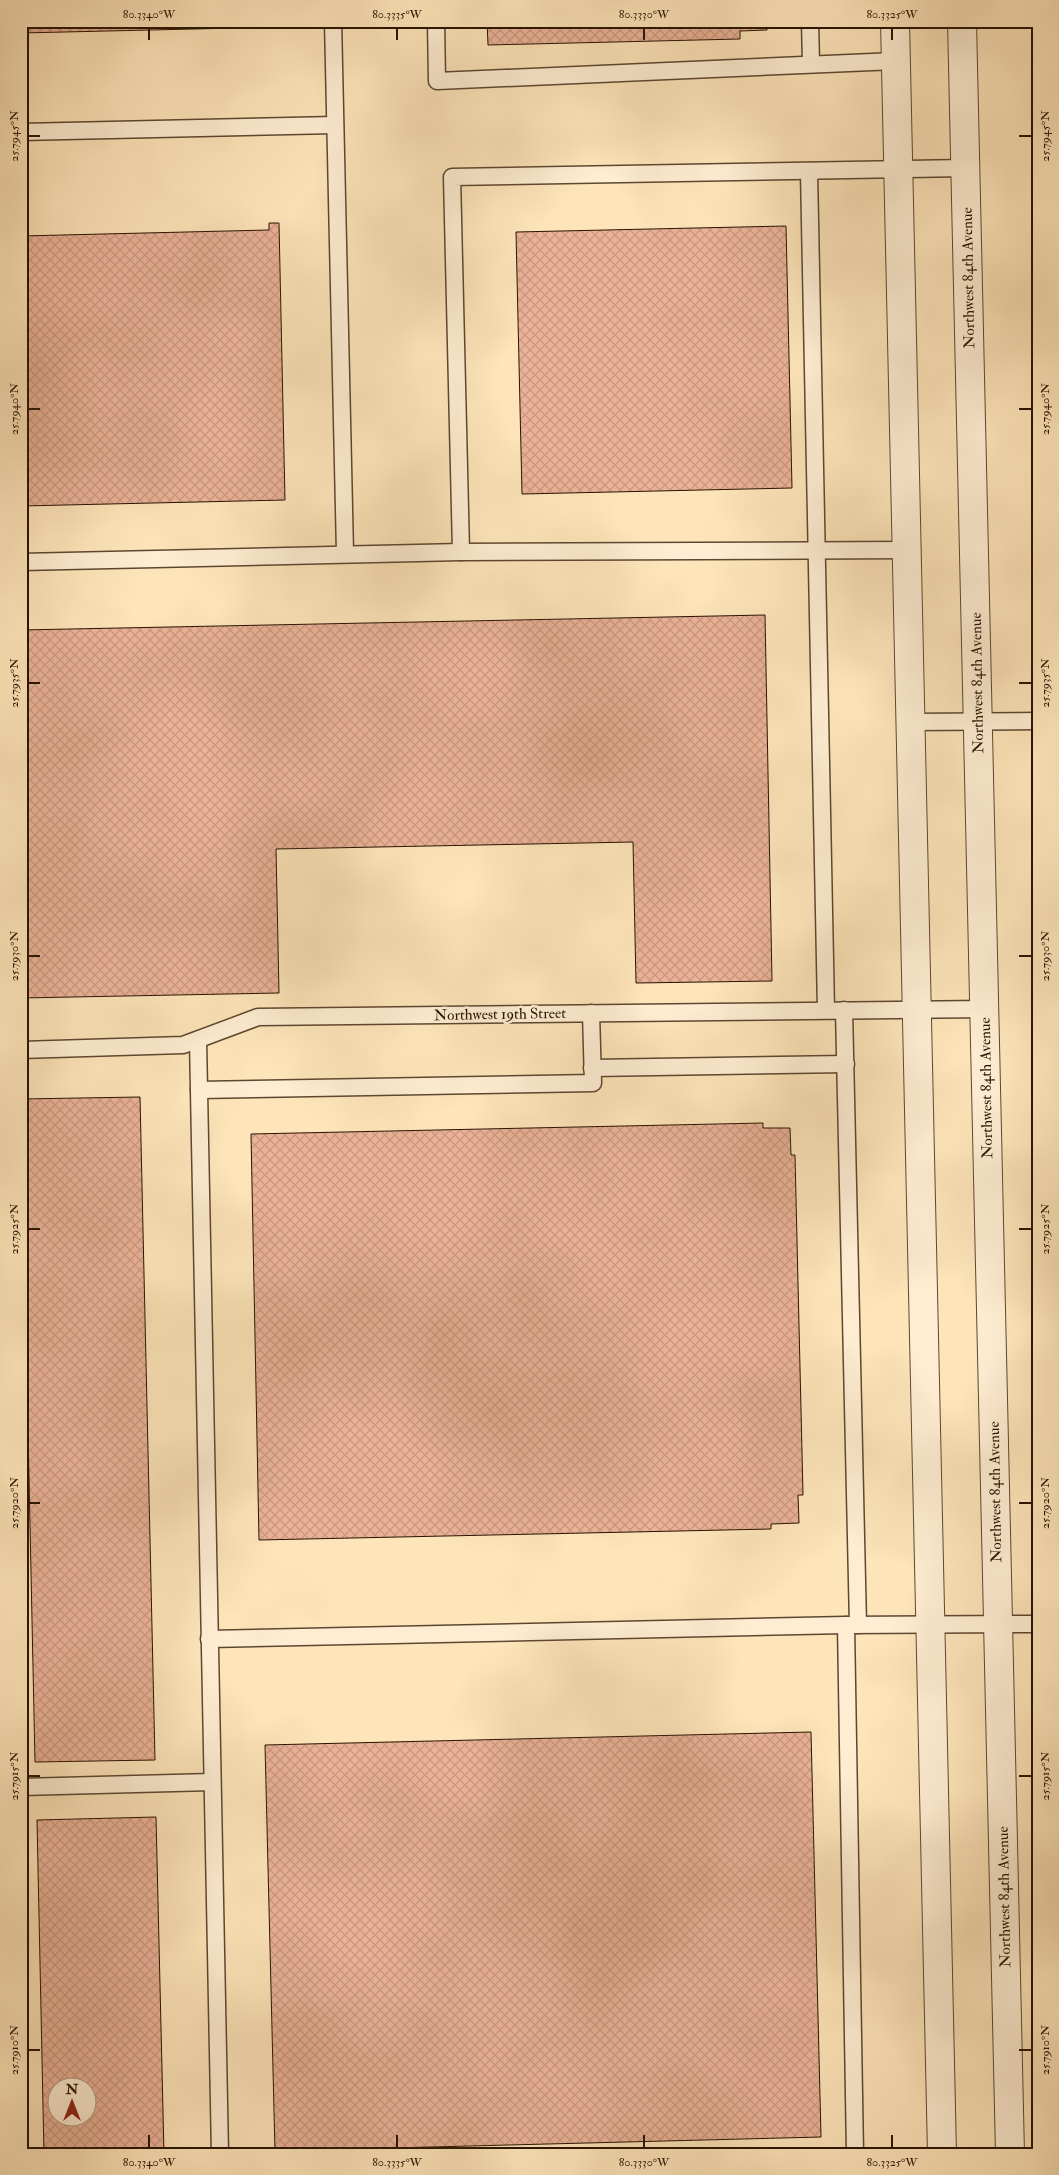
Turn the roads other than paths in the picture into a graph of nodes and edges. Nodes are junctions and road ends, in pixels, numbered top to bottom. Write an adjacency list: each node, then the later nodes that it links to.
1 (333, 21): 8 (lane)
2 (436, 21): 7 (lane)
3 (810, 21): 7 (lane)
4 (895, 21): 6 (street)
5 (962, 21): 10 (street, Northwest 84th Avenue)
6 (896, 61): 7 (lane); 11 (street)
7 (811, 63)
8 (336, 125): 9 (lane); 16 (lane)
9 (21, 132)
10 (965, 168): 11 (lane); 18 (street, Northwest 84th Avenue)
11 (898, 170): 12 (lane); 13 (street)
12 (809, 172): 14 (lane); 15 (lane)
13 (906, 550): 14 (lane); 20 (street)
14 (817, 551): 15 (lane); 23 (lane)
15 (461, 552): 16 (lane)
16 (345, 554): 17 (lane)
17 (21, 562)
18 (978, 721): 19 (lane); 20 (lane); 21 (street, Northwest 84th Avenue)
19 (1038, 721)
20 (910, 722): 22 (street)
21 (984, 1008): 22 (lane, Northwest 19th Street); 31 (street, Northwest 84th Avenue)
22 (917, 1009): 24 (lane, Northwest 19th Street); 34 (street)
23 (826, 1010): 24 (lane, Northwest 19th Street); 25 (lane, Northwest 19th Street)
24 (844, 1010): 28 (lane)
25 (591, 1013): 26 (lane, Northwest 19th Street); 29 (lane)
26 (198, 1040): 27 (lane, Northwest 19th Street); 30 (lane)
27 (21, 1050)
28 (846, 1064): 29 (lane); 33 (lane)
29 (592, 1068): 30 (lane)
30 (199, 1090): 35 (lane)
31 (998, 1624): 32 (lane); 34 (lane); 41 (street, Northwest 84th Avenue)
32 (1038, 1624)
33 (852, 1626): 34 (lane); 35 (lane); 39 (lane)
34 (930, 1626): 40 (street)
35 (209, 1639): 36 (lane)
36 (212, 1782): 37 (lane); 38 (lane)
37 (21, 1787)
38 (220, 2154)
39 (854, 2154)
40 (942, 2154)
41 (1010, 2154)

